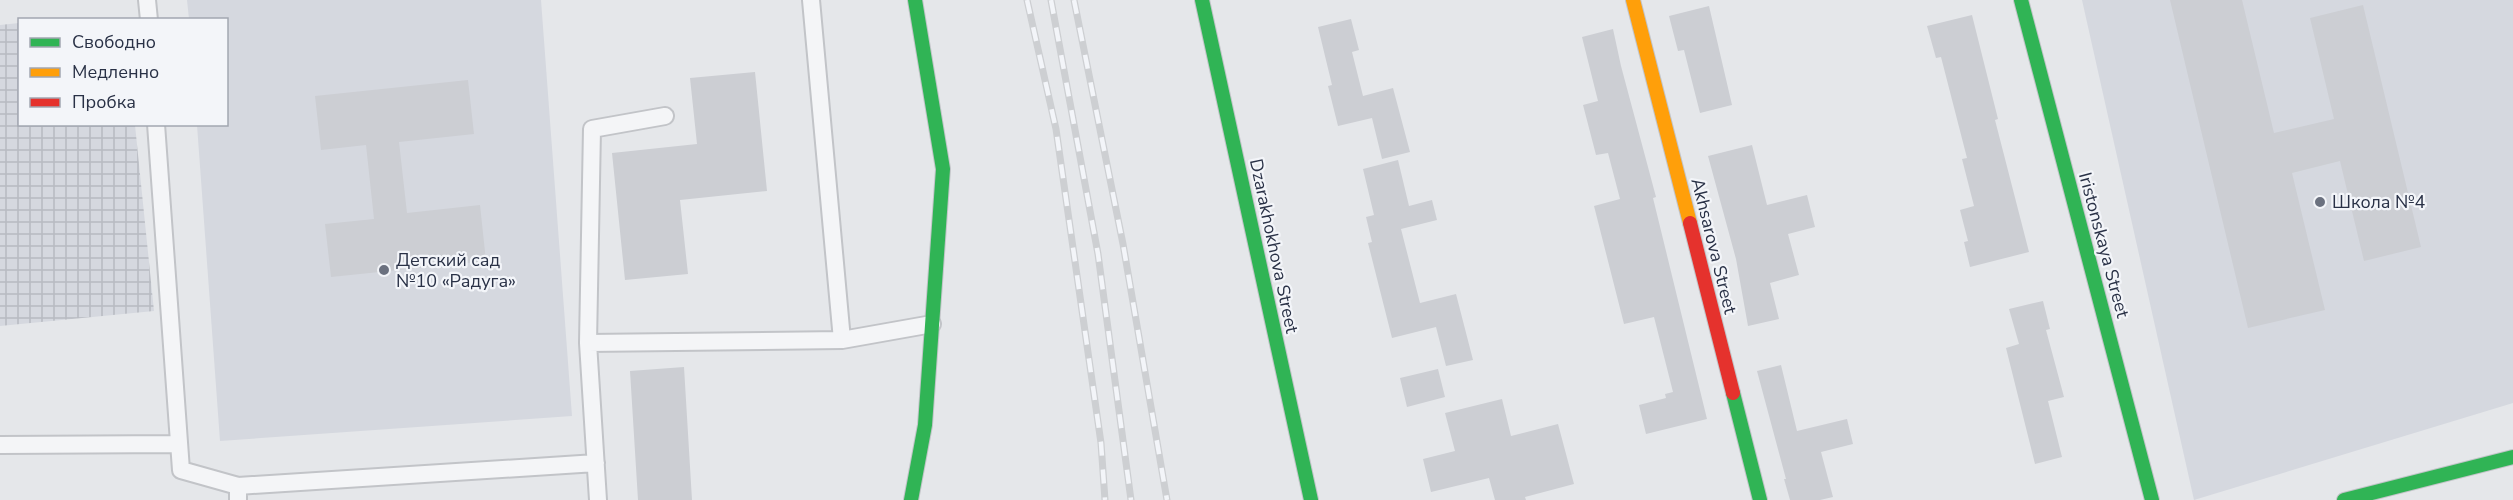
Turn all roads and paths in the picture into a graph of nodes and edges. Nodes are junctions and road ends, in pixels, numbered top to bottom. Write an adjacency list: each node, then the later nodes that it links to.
1 (147, 0): 7 (lane)
2 (811, 0): 11 (lane)
3 (915, 0): 10 (street)
4 (1202, 0): 20 (street, Dzarakhokhova Street)
5 (1633, 0): 21 (street, Akhsarova Street)
6 (2021, 0): 22 (street, Iristonskaya Street)
7 (149, 18)
8 (665, 116): 12 (lane)
9 (156, 126): 13 (lane)
10 (932, 324): 11 (lane); 19 (street)
11 (842, 340): 12 (lane)
12 (588, 343): 16 (lane)
13 (179, 444): 14 (lane); 17 (lane)
14 (0, 445)
15 (2513, 457): 23 (street)
16 (596, 463): 17 (lane); 18 (lane)
17 (238, 493)
18 (598, 500)
19 (911, 500)
20 (1311, 500)
21 (1760, 500)
22 (2152, 500)
23 (2344, 500)

